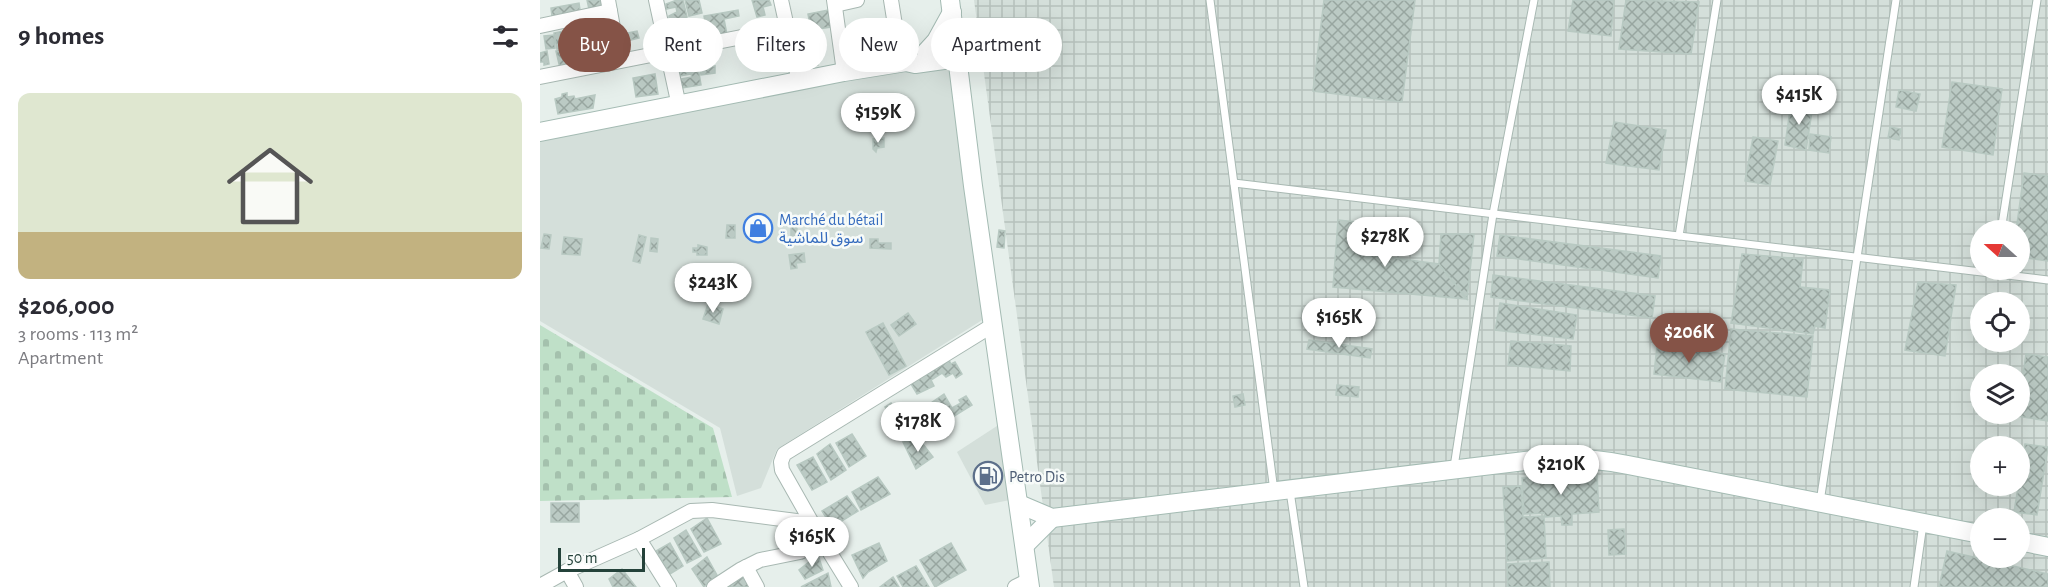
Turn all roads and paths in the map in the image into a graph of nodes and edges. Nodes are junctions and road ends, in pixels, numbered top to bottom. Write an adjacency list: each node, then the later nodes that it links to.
1 (656, 0): 13 (street)
2 (781, 0): 14 (street)
3 (857, 0): 10 (street)
4 (891, 0): 15 (street)
5 (1210, 0): 31 (lane)
6 (1534, 0): 32 (lane)
7 (1717, 0): 34 (lane)
8 (1896, 0): 35 (lane)
9 (2037, 0): 33 (lane)
10 (834, 2): 17 (street)
11 (609, 5): 16 (street)
12 (951, 6): 19 (street)
13 (660, 18)
14 (785, 18)
15 (894, 18)
16 (540, 26)
17 (839, 37)
18 (931, 56): 19 (street)
19 (928, 57): 20 (street); 27 (street)
20 (919, 62)
21 (565, 72): 26 (street)
22 (671, 72): 29 (street)
23 (797, 72): 28 (street)
24 (844, 72): 28 (street)
25 (960, 72): 27 (street)
26 (540, 77)
27 (961, 80): 39 (street)
28 (799, 82): 29 (street)
29 (678, 106): 30 (street)
30 (540, 132)
31 (1234, 183): 32 (lane); 41 (lane)
32 (1493, 214): 34 (lane); 40 (lane)
33 (2003, 220)
34 (1679, 236): 35 (lane)
35 (1857, 257): 36 (lane); 42 (lane)
36 (1970, 269)
37 (2030, 277): 38 (lane)
38 (2048, 280)
39 (993, 325): 43 (street); 46 (street)
40 (1453, 469): 41 (street); 42 (street)
41 (1282, 490): 44 (street); 62 (lane)
42 (1820, 502): 45 (street)
43 (1019, 504): 44 (street); 51 (street)
44 (1052, 518): 51 (street)
45 (1923, 522): 47 (street); 63 (lane)
46 (812, 523): 48 (street); 49 (street)
47 (1970, 532)
48 (639, 539): 54 (street); 58 (street)
49 (822, 542): 53 (street); 61 (street)
50 (2030, 543): 52 (street)
51 (1024, 545): 55 (street)
52 (2048, 547)
53 (746, 567): 59 (street); 60 (street)
54 (567, 571): 56 (street); 57 (street)
55 (1025, 584)
56 (540, 586)
57 (576, 587)
58 (669, 587)
59 (714, 587)
60 (757, 587)
61 (851, 587)
62 (1304, 587)
63 (1914, 587)

